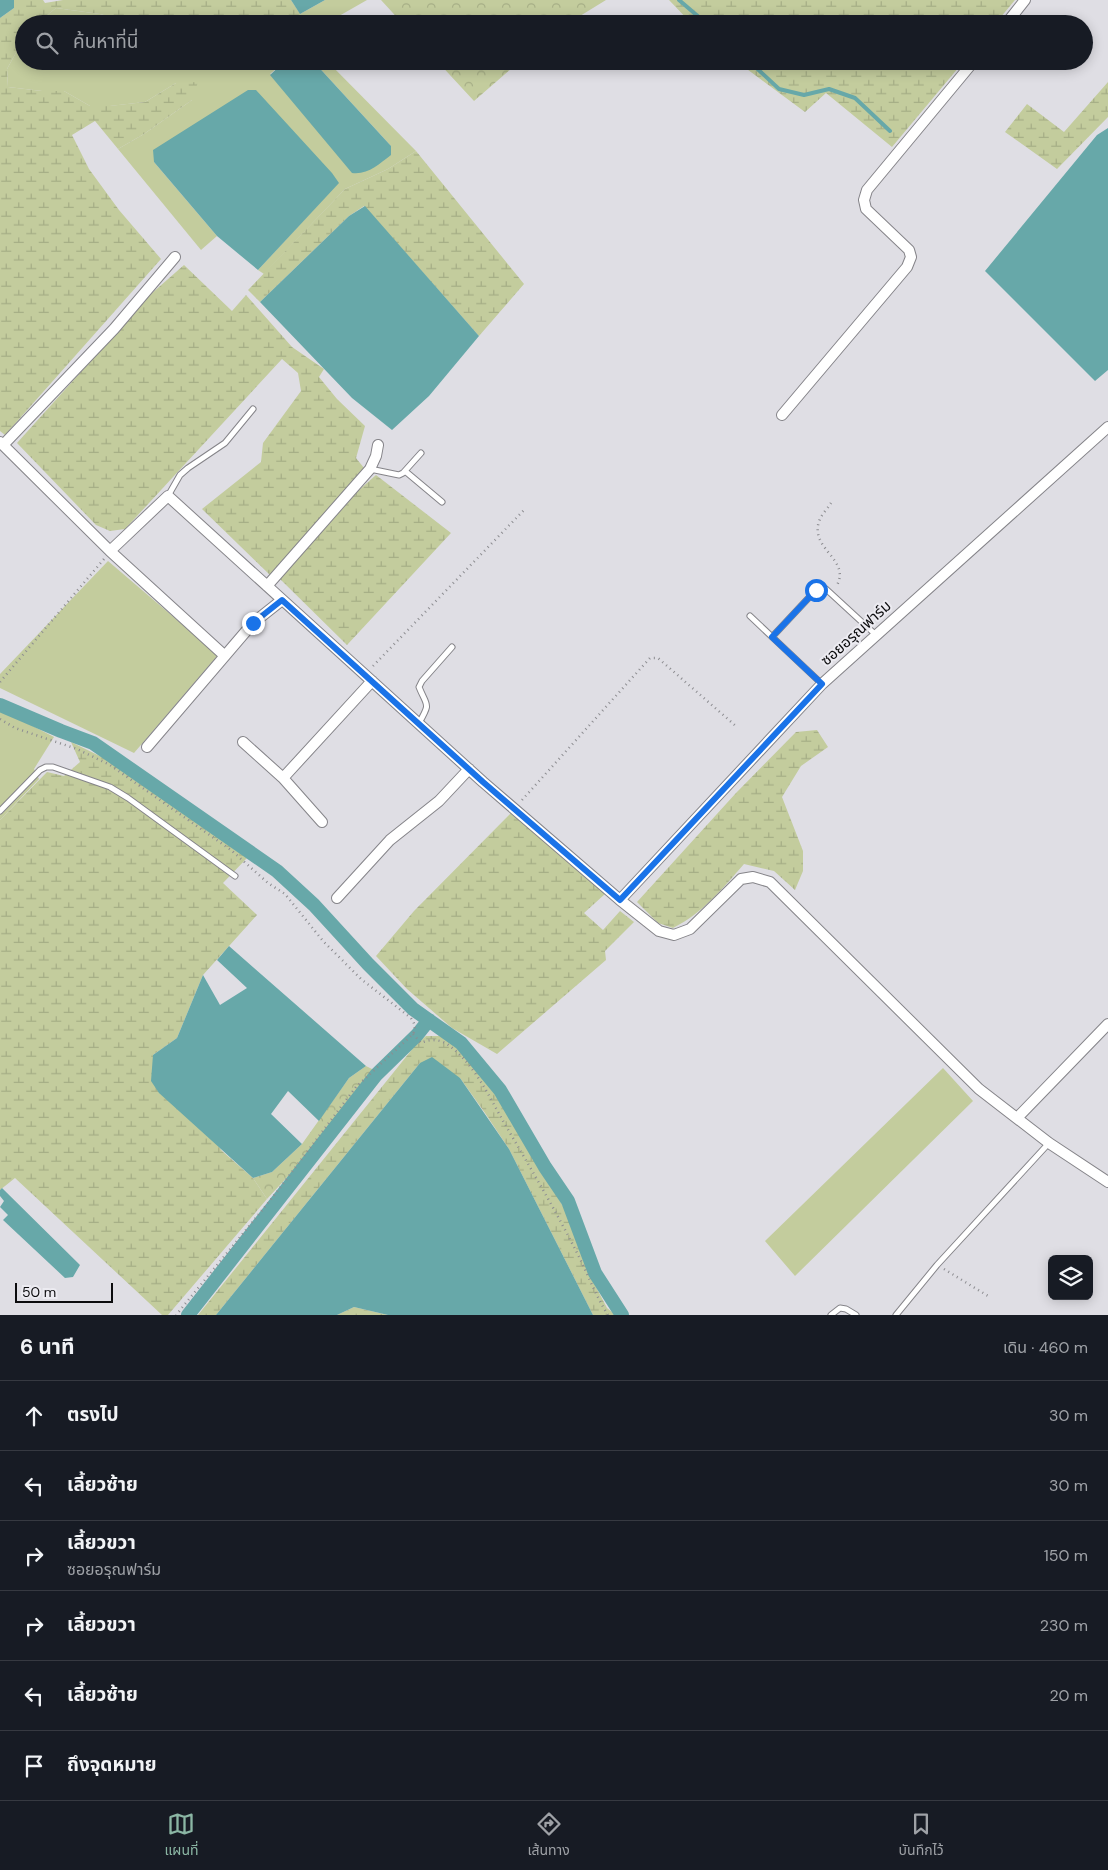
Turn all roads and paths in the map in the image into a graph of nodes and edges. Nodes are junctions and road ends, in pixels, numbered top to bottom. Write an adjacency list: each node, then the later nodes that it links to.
1 (1026, 0): 2 (street)
2 (1014, 15)
3 (967, 70): 6 (street)
4 (175, 257): 8 (street)
5 (253, 409): 13 (lane)
6 (782, 416)
7 (1108, 427): 22 (street, ซอยอรุณฟาร์ม)
8 (2, 443): 17 (street)
9 (378, 445): 11 (street)
10 (421, 453): 12 (lane)
11 (370, 469): 12 (lane); 18 (street)
12 (405, 471): 14 (lane)
13 (168, 496): 17 (street); 18 (street)
14 (442, 502)
15 (831, 503): 19 (path)
16 (524, 509): 26 (path)
17 (110, 551): 25 (street); 27 (path)
18 (267, 586): 20 (street)
19 (830, 594): 22 (lane); 23 (lane)
20 (282, 600): 25 (street); 26 (street)
21 (750, 616): 23 (lane)
22 (876, 635): 28 (street, ซอยอรุณฟาร์ม)
23 (772, 637): 28 (lane)
24 (452, 648): 30 (lane)
25 (225, 656): 33 (street)
26 (368, 678): 30 (street); 35 (street)
27 (0, 682)
28 (822, 684): 41 (street, ซอยอรุณฟาร์ม)
29 (0, 719): 43 (path)
30 (418, 723): 34 (street)
31 (737, 727): 36 (path)
32 (243, 742): 35 (street)
33 (146, 748)
34 (469, 769): 36 (street); 40 (street)
35 (283, 778): 38 (street)
36 (514, 809): 41 (street)
37 (0, 811): 39 (lane)
38 (322, 822)
39 (235, 876)
40 (337, 898)
41 (620, 900): 44 (street)
42 (1108, 1024): 44 (street)
43 (413, 1034): 49 (path); 50 (path)
44 (1017, 1118): 45 (street)
45 (1048, 1143): 46 (street); 47 (lane)
46 (1108, 1182)
47 (937, 1265): 48 (path); 53 (lane)
48 (988, 1296)
49 (176, 1315)
50 (608, 1315)
51 (831, 1315): 52 (lane)
52 (856, 1315)
53 (896, 1315)

